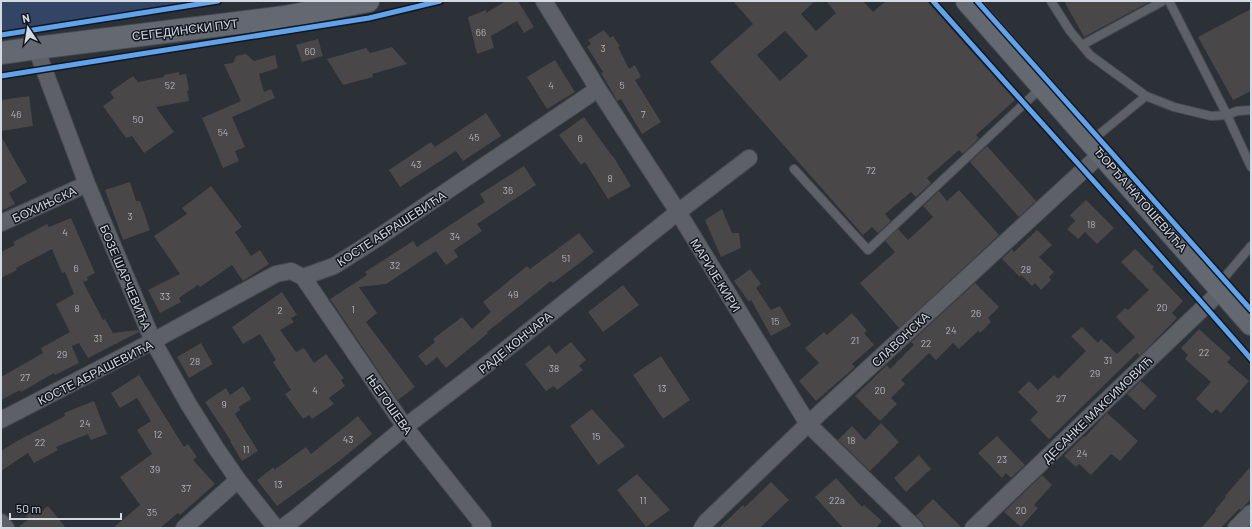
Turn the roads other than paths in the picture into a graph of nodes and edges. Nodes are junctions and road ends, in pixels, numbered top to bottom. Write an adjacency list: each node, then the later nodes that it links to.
1 (368, 1): 8 (street, СЕГЕДИНСКИ ПУТ)
2 (544, 1): 11 (street, МАРИЈЕ КИРИ)
3 (967, 1): 10 (street, ЂОРЂА НАТОШЕВИЋА)
4 (1052, 1): 7 (lane)
5 (1163, 1): 7 (lane)
6 (1169, 1): 14 (lane)
7 (1082, 45): 12 (lane)
8 (36, 48): 9 (street, СЕГЕДИНСКИ ПУТ); 19 (street, БОЗЕ ШАРЧЕВИЋА)
9 (1, 53)
10 (1043, 86): 15 (street, ЂОРЂА НАТОШЕВИЋА); 18 (lane)
11 (598, 89): 20 (street, МАРИЈЕ КИРИ); 23 (street, КОСТЕ АБРАШЕВИЋА)
12 (1146, 96): 14 (lane); 15 (lane)
13 (1251, 110): 14 (lane)
14 (1227, 115): 17 (lane)
15 (1096, 148): 24 (street, ЂОРЂА НАТОШЕВИЋА); 28 (street, СЛАВОНСКА)
16 (749, 158): 20 (street, РАДЕ КОНЧАРА)
17 (1251, 167)
18 (794, 170)
19 (87, 184): 21 (street, БОХИЊСКА); 26 (street, БОЗЕ ШАРЧЕВИЋА)
20 (678, 212): 28 (street, МАРИЈЕ КИРИ); 29 (street, РАДЕ КОНЧАРА)
21 (1, 223)
22 (1251, 246): 24 (lane)
23 (303, 277): 26 (street, КОСТЕ АБРАШЕВИЋА); 29 (street, ЊЕГОШЕВА)
24 (1220, 288): 25 (street, ЂОРЂА НАТОШЕВИЋА); 40 (street, ДЕСАНКЕ МАКСИМОВИЋ)
25 (1251, 324)
26 (153, 341): 27 (street, КОСТЕ АБРАШЕВИЋА); 30 (street, БОЗЕ ШАРЧЕВИЋА)
27 (1, 420)
28 (808, 424): 38 (street, СЛАВОНСКА); 39 (street, МАРИЈЕ КИРИ)
29 (405, 427): 33 (street, ЊЕГОШЕВА); 37 (street, РАДЕ КОНЧАРА)
30 (238, 480): 35 (street); 36 (street, БОЗЕ ШАРЧЕВИЋА)
31 (1251, 513): 41 (street)
32 (1, 522): 34 (street)
33 (482, 527)
34 (6, 528)
35 (184, 528)
36 (276, 528)
37 (282, 528)
38 (702, 528)
39 (915, 528)
40 (973, 528)
41 (1236, 528)

